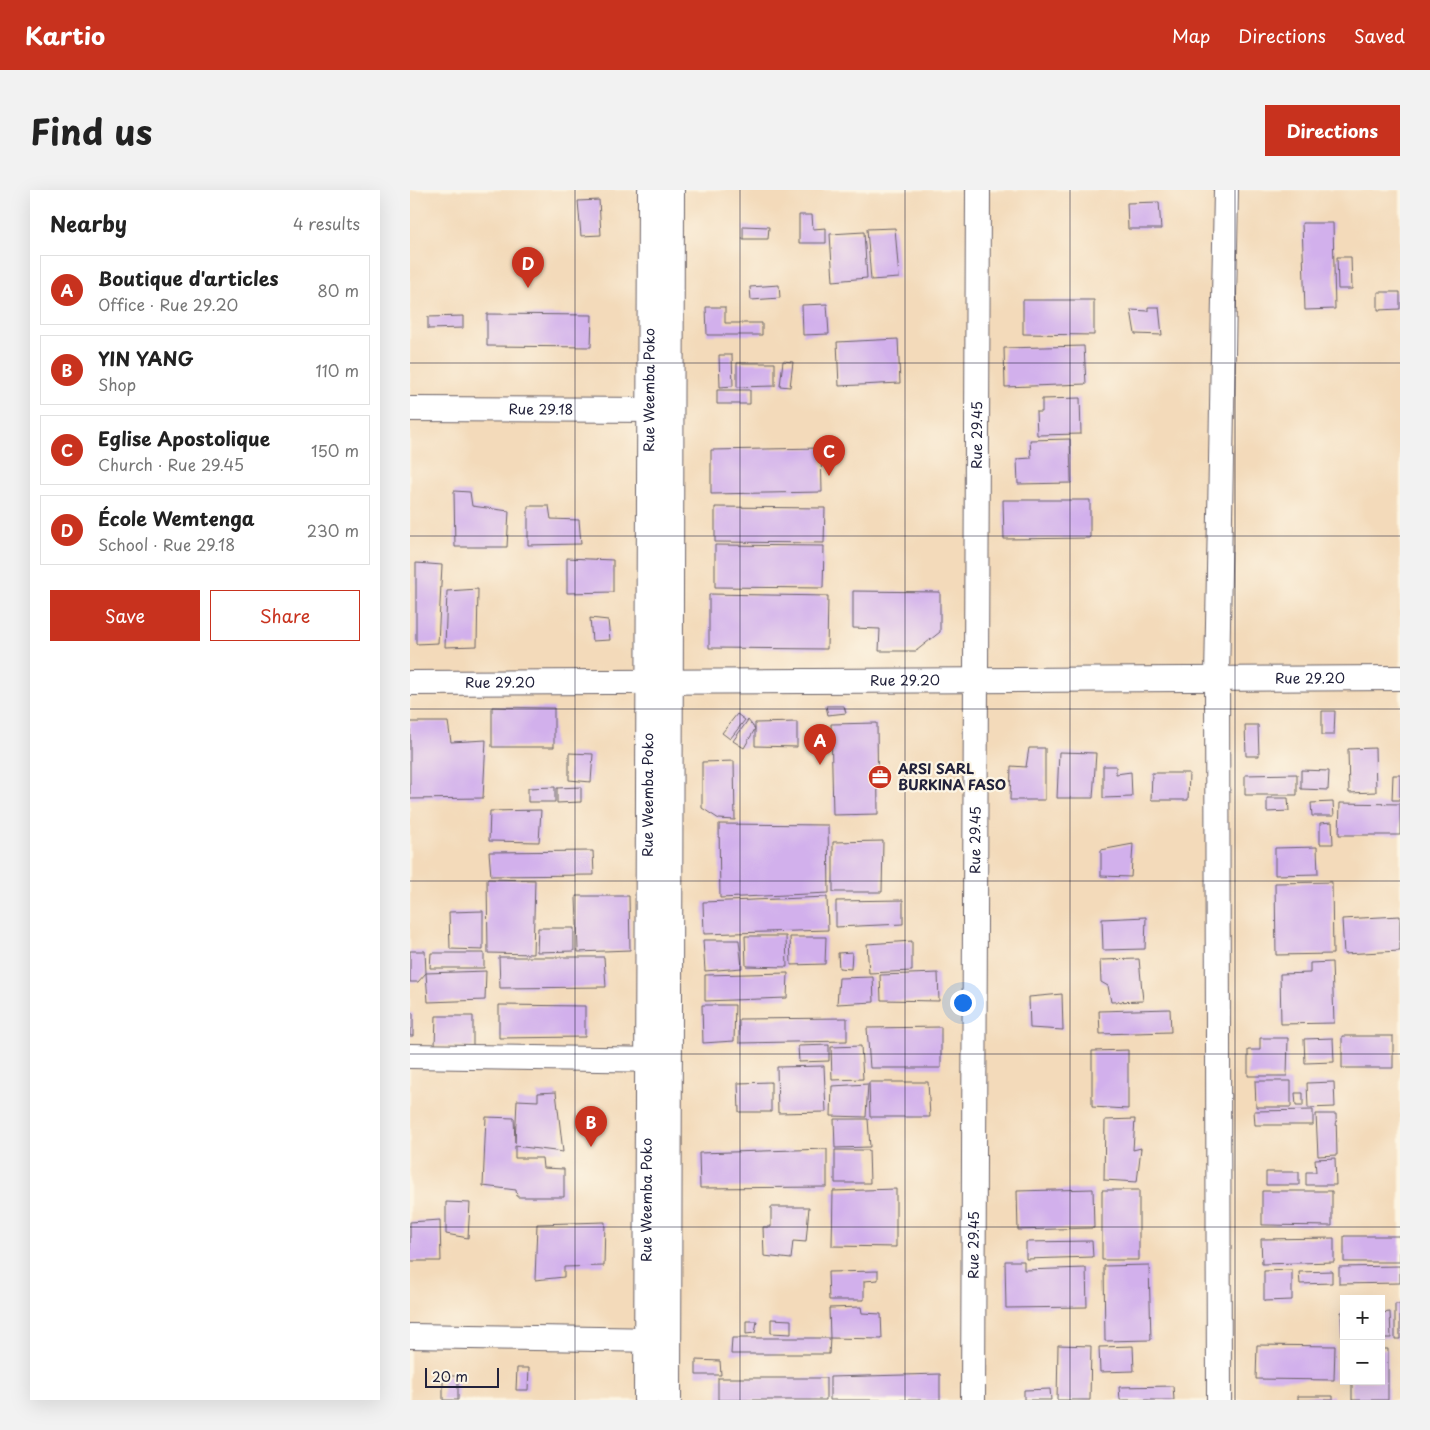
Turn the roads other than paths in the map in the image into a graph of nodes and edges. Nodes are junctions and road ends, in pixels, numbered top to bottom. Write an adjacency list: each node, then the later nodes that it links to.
1 (650, 190): 6 (street, Rue Weemba Poko)
2 (672, 190): 6 (street, Rue Weemba Poko)
3 (978, 190): 9 (street, Rue 29.45)
4 (1226, 190): 7 (street)
5 (410, 409): 6 (street, Rue 29.18)
6 (660, 410): 10 (street, Rue Weemba Poko)
7 (1217, 678): 8 (street, Rue 29.20); 9 (street, Rue 29.20); 19 (street)
8 (1400, 678)
9 (975, 680): 10 (street, Rue 29.20); 18 (street, Rue 29.45)
10 (660, 682): 11 (street, Rue 29.20); 13 (street, Rue Weemba Poko)
11 (410, 683)
12 (410, 1056): 13 (street)
13 (659, 1060): 15 (street, Rue Weemba Poko)
14 (410, 1336): 15 (street)
15 (658, 1340): 16 (street, Rue Weemba Poko); 17 (street, Rue Weemba Poko)
16 (646, 1400)
17 (669, 1400)
18 (973, 1400)
19 (1220, 1400)

